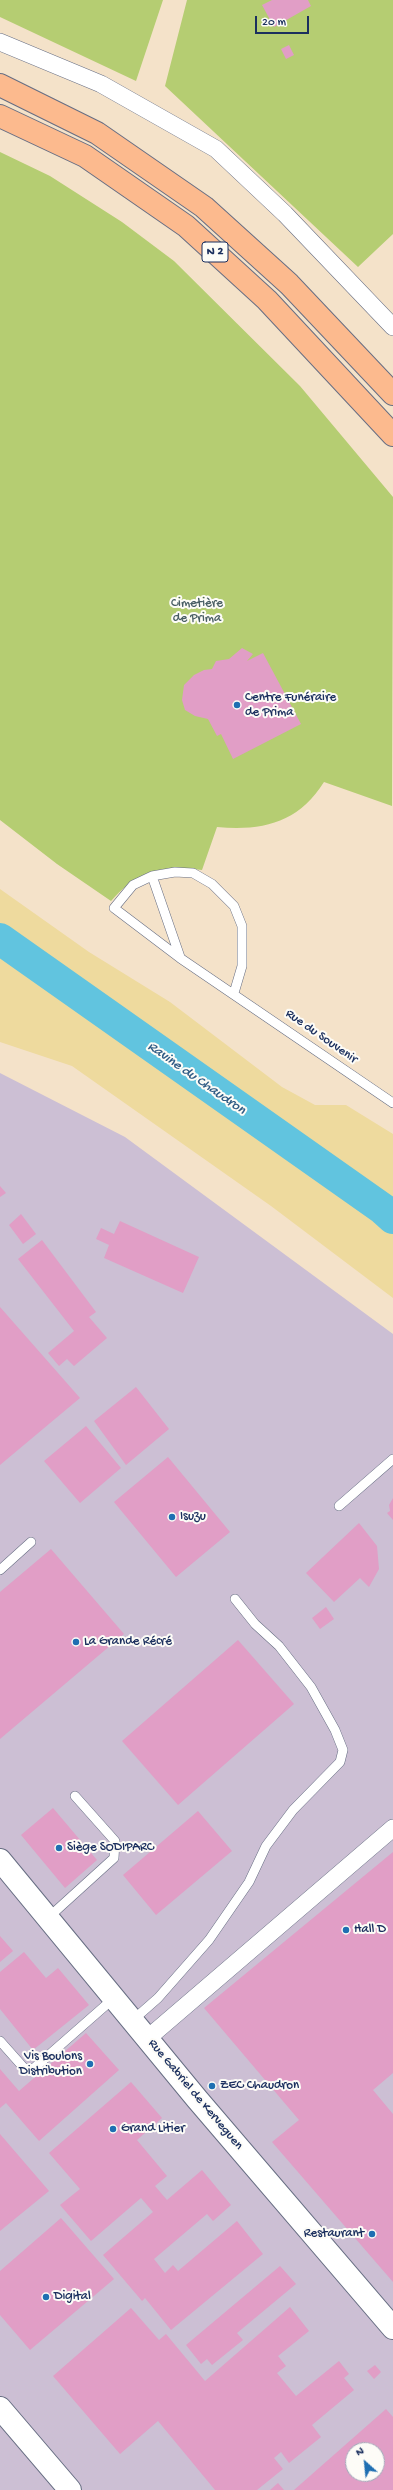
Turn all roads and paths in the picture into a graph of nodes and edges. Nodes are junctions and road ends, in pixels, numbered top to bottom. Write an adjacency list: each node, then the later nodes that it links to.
1 (0, 42): 4 (street)
2 (0, 85): 5 (highway, N 2)
3 (0, 116): 6 (highway, N 2)
4 (393, 327)
5 (393, 394)
6 (393, 435)
7 (152, 876): 8 (lane); 8 (lane, Rue du Souvenir); 9 (lane)
8 (180, 958): 9 (lane, Rue du Souvenir)
9 (234, 993): 10 (lane, Rue du Souvenir)
10 (393, 1103)
11 (393, 1459): 12 (lane)
12 (339, 1506)
13 (31, 1542): 14 (lane)
14 (0, 1570)
15 (235, 1599): 21 (lane)
16 (75, 1796): 19 (lane)
17 (393, 1828): 22 (street)
18 (0, 1860): 19 (street, Rue Gabriel de Kerveguen)
19 (42, 1917): 20 (street, Rue Gabriel de Kerveguen)
20 (111, 2001): 21 (street, Rue Gabriel de Kerveguen); 23 (lane); 25 (lane)
21 (133, 2020): 22 (street, Rue Gabriel de Kerveguen)
22 (148, 2038): 24 (street, Rue Gabriel de Kerveguen)
23 (0, 2041)
24 (393, 2328)
25 (393, 2340)
26 (0, 2408): 27 (street)
27 (70, 2490)

